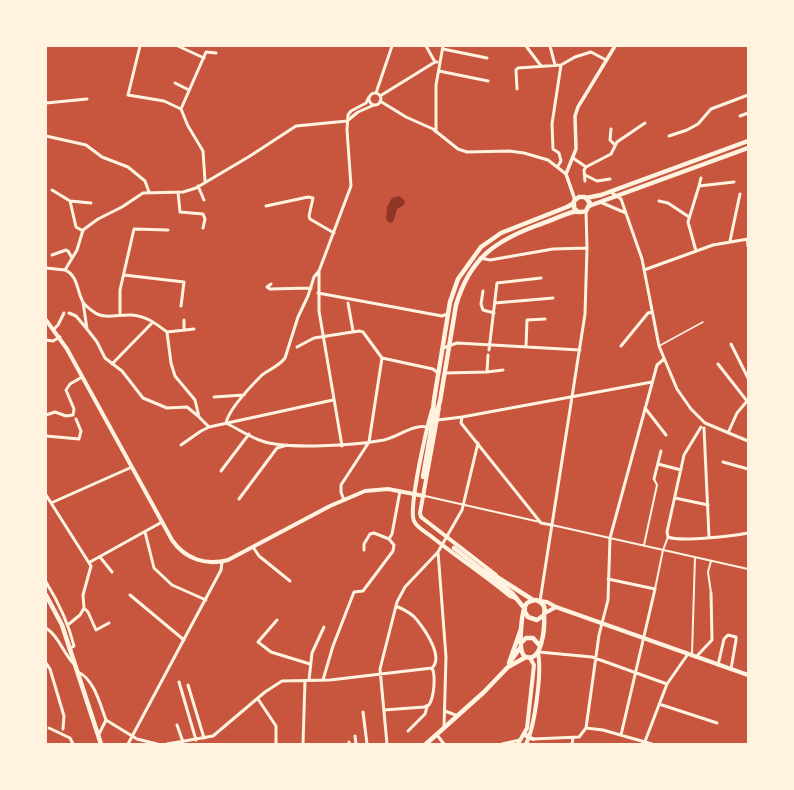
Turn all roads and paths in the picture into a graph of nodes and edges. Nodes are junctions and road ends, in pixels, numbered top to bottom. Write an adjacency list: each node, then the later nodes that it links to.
1 (140, 46): 31 (street)
2 (178, 46): 10 (street)
3 (392, 46): 23 (street)
4 (426, 46): 13 (street)
5 (526, 46): 17 (street)
6 (550, 46): 15 (street)
7 (615, 46): 12 (street)
8 (443, 47): 11 (street); 14 (street)
9 (216, 53): 10 (street)
10 (204, 58): 21 (street)
11 (487, 58)
12 (606, 60): 16 (street); 43 (street)
13 (435, 62): 14 (street); 25 (street)
14 (440, 63): 18 (street)
15 (555, 65): 16 (street); 17 (street)
16 (561, 65): 44 (street)
17 (541, 66): 22 (street)
18 (439, 71): 19 (street); 37 (street)
19 (488, 81)
20 (175, 83): 21 (street)
21 (190, 90): 31 (street)
22 (517, 90)
23 (376, 93): 25 (street); 26 (street)
24 (748, 95): 39 (street)
25 (380, 96): 28 (street)
26 (369, 97): 30 (street); 34 (street)
27 (88, 99): 29 (street)
28 (380, 101): 30 (street); 37 (street)
29 (46, 103)
30 (375, 105): 34 (street)
31 (181, 109): 50 (street)
32 (748, 113): 33 (street)
33 (740, 116)
34 (347, 121): 50 (street); 78 (street)
35 (645, 123): 41 (street)
36 (611, 129): 41 (street)
37 (436, 132): 44 (street)
38 (46, 136): 57 (street)
39 (669, 136)
40 (748, 141): 59 (main road)
41 (615, 145): 45 (street)
42 (748, 148): 62 (main road)
43 (573, 158): 45 (street); 46 (street)
44 (558, 166): 46 (street)
45 (586, 167): 47 (street)
46 (566, 174): 55 (street)
47 (585, 175): 49 (street); 51 (street)
48 (701, 178): 54 (street)
49 (610, 179)
50 (205, 181): 53 (street)
51 (585, 181)
52 (734, 182): 54 (street)
53 (198, 186): 58 (street); 63 (street)
54 (699, 186): 74 (street)
55 (572, 189): 61 (street); 65 (street)
56 (52, 190): 64 (street)
57 (149, 192): 58 (street); 77 (street)
58 (178, 192): 75 (street)
59 (609, 192): 61 (main road); 62 (street)
60 (740, 194): 80 (street)
61 (585, 197): 65 (main road); 70 (main road)
62 (619, 197): 67 (main road); 73 (street)
63 (204, 200)
64 (70, 201): 68 (street); 77 (street)
65 (574, 201): 72 (main road); 106 (main road)
66 (659, 201): 74 (street)
67 (599, 202): 70 (main road); 73 (street)
68 (91, 203)
69 (266, 206): 78 (street)
70 (590, 206): 71 (main road)
71 (586, 211): 72 (main road); 82 (street)
72 (578, 212): 86 (main road)
73 (626, 213): 89 (street)
74 (689, 217): 83 (street)
75 (203, 228)
76 (168, 230): 91 (street)
77 (83, 231): 85 (street)
78 (334, 233): 90 (street)
79 (747, 239): 80 (street); 81 (street)
80 (730, 242): 83 (street)
81 (748, 246)
82 (587, 248): 86 (street); 131 (street)
83 (696, 251): 89 (street)
84 (52, 255): 85 (street)
85 (72, 258): 88 (street)
86 (480, 258): 122 (main road)
87 (46, 268): 88 (street)
88 (65, 270): 98 (street)
89 (644, 270): 102 (street)
90 (319, 271): 94 (street); 96 (street)
91 (124, 276): 101 (street); 107 (street)
92 (541, 278): 99 (street)
93 (271, 284): 94 (street)
94 (311, 288): 144 (street)
95 (483, 291): 104 (street)
96 (318, 293): 106 (street); 119 (street)
97 (553, 298): 99 (street)
98 (83, 302): 107 (street); 114 (street)
99 (495, 303): 104 (street)
100 (348, 304): 117 (street)
101 (181, 306)
102 (652, 312): 125 (street); 126 (street)
103 (64, 313): 113 (street)
104 (494, 313): 124 (street)
105 (69, 314): 114 (street)
106 (448, 314): 128 (main road)
107 (120, 315): 111 (street)
108 (46, 320): 113 (main road)
109 (184, 320): 116 (street)
110 (545, 320): 129 (street)
111 (153, 322): 118 (street); 135 (street)
112 (703, 322): 126 (lane)
113 (54, 328): 120 (main road)
114 (86, 329): 135 (street)
115 (194, 329): 116 (street)
116 (184, 330): 118 (street)
117 (353, 331): 119 (street); 133 (street)
118 (167, 332): 153 (street)
119 (323, 336): 127 (street); 147 (street)
120 (60, 337): 121 (street); 141 (main road)
121 (46, 340)
122 (450, 344): 124 (street); 128 (street); 139 (main road)
123 (731, 344): 142 (street)
124 (489, 345): 129 (street); 130 (street)
125 (621, 346)
126 (659, 346): 134 (street)
127 (297, 347)
128 (443, 348): 140 (main road)
129 (526, 348): 131 (street)
130 (489, 350)
131 (580, 350): 146 (street)
132 (488, 355): 138 (street)
133 (382, 358): 140 (street); 169 (street)
134 (664, 359): 143 (street); 156 (street)
135 (112, 364): 153 (street)
136 (718, 364): 149 (street)
137 (503, 370): 138 (street)
138 (487, 372): 139 (street)
139 (445, 373): 150 (main road)
140 (439, 374): 148 (main road)
141 (82, 376): 152 (street); 177 (main road)
142 (748, 378)
143 (652, 382): 146 (street); 151 (street)
144 (244, 395): 145 (street); 158 (street)
145 (214, 397)
146 (572, 397): 154 (street); 195 (street)
147 (333, 400): 158 (street); 173 (street)
148 (434, 400): 161 (main road); 163 (main road)
149 (747, 401): 164 (street)
150 (440, 403): 157 (main road); 163 (main road)
151 (645, 408): 166 (street); 201 (street)
152 (46, 415)
153 (199, 417): 160 (street)
154 (462, 418): 157 (street); 170 (street)
155 (76, 419): 167 (street)
156 (701, 419): 159 (street); 162 (street)
157 (438, 420): 186 (main road)
158 (226, 423): 160 (street); 165 (street)
159 (710, 425): 162 (street); 164 (street)
160 (209, 427): 171 (street)
161 (427, 427): 169 (street); 184 (main road)
162 (703, 428): 179 (street); 192 (street)
163 (431, 430): 181 (main road)
164 (728, 433): 168 (street)
165 (249, 434): 172 (street); 180 (street)
166 (666, 435)
167 (46, 436)
168 (748, 441)
169 (369, 442): 173 (street); 189 (street)
170 (478, 443): 191 (street); 194 (street)
171 (181, 445)
172 (287, 445): 173 (street); 188 (street)
173 (342, 446)
174 (660, 451): 176 (street)
175 (723, 462): 178 (street)
176 (658, 464): 179 (street); 182 (street)
177 (132, 467): 190 (street); 193 (main road)
178 (748, 469)
179 (681, 470): 187 (street)
180 (221, 471)
181 (423, 477)
182 (654, 479): 204 (street)
183 (400, 491): 184 (main road); 189 (main road); 202 (street)
184 (415, 494): 186 (main road); 203 (main road)
185 (46, 495): 190 (street)
186 (424, 496): 191 (street); 198 (main road)
187 (674, 498): 192 (street); 199 (street)
188 (239, 499)
189 (344, 500): 205 (main road)
190 (51, 503): 213 (street)
191 (464, 505): 194 (street); 198 (street)
192 (708, 505): 200 (street)
193 (162, 522): 196 (street); 214 (main road)
194 (541, 522): 195 (street)
195 (552, 525): 201 (street); 229 (street)
196 (145, 532): 210 (street); 227 (street)
197 (748, 533): 200 (street)
198 (446, 536): 203 (street); 218 (main road)
199 (668, 537): 200 (street); 208 (street)
200 (709, 537)
201 (610, 538): 204 (street); 219 (street)
202 (389, 539): 207 (street); 263 (street)
203 (441, 545): 209 (street); 226 (main road)
204 (644, 545): 208 (street)
205 (253, 547): 214 (main road); 220 (street)
206 (454, 548): 215 (main road)
207 (364, 550)
208 (663, 550): 211 (street); 222 (street)
209 (438, 552): 230 (street); 271 (street)
210 (100, 557): 213 (street); 217 (street)
211 (695, 557): 212 (street); 248 (street)
212 (711, 560): 216 (street); 223 (street)
213 (90, 562): 232 (street)
214 (222, 562): 227 (street)
215 (478, 566): 218 (main road); 226 (main road)
216 (748, 569)
217 (112, 572)
218 (499, 577): 228 (main road)
219 (608, 579): 222 (street); 238 (street)
220 (290, 581)
221 (46, 582): 236 (street)
222 (654, 589): 242 (street)
223 (711, 593): 248 (street)
224 (46, 595): 246 (main road)
225 (130, 595): 243 (street)
226 (516, 598): 233 (main road)
227 (206, 600): 243 (street)
228 (533, 600): 229 (main road); 233 (main road)
229 (540, 601): 231 (main road); 234 (main road)
230 (396, 606): 256 (street); 259 (street)
231 (556, 607): 234 (main road); 238 (main road)
232 (84, 608): 236 (street); 237 (street)
233 (525, 610): 234 (main road); 241 (main road)
234 (544, 614): 245 (main road)
235 (277, 620): 253 (street)
236 (69, 624): 246 (street)
237 (109, 624)
238 (602, 624): 242 (main road); 250 (street)
239 (324, 627): 253 (street)
240 (46, 628): 252 (street)
241 (521, 629): 244 (main road); 255 (main road)
242 (642, 637): 248 (main road); 260 (street)
243 (184, 640): 288 (street)
244 (520, 645): 245 (main road); 249 (main road); 255 (main road)
245 (540, 646): 247 (main road)
246 (70, 649): 252 (main road)
247 (539, 652): 249 (main road); 250 (street); 292 (main road)
248 (692, 655): 254 (main road); 266 (street)
249 (528, 658): 255 (main road); 284 (main road)
250 (595, 659): 260 (street); 281 (street)
251 (46, 663): 282 (street)
252 (74, 664): 258 (main road)
253 (310, 664): 262 (street)
254 (718, 664): 257 (main road); 257 (street)
255 (509, 665): 274 (main road)
256 (432, 668): 259 (street); 269 (street)
257 (731, 669): 261 (main road)
258 (76, 671): 275 (street); 287 (main road)
259 (380, 673): 263 (street); 270 (street)
260 (635, 673): 266 (street); 286 (street)
261 (748, 676)
262 (307, 680): 263 (street); 267 (street); 304 (street)
263 (323, 680)
264 (179, 682): 293 (street)
265 (188, 684): 290 (street)
266 (667, 684): 268 (street)
267 (258, 699): 290 (street); 303 (street)
268 (659, 704): 277 (street); 297 (street)
269 (428, 706): 270 (street); 283 (street)
270 (384, 710): 307 (street)
271 (445, 711): 273 (street); 274 (street)
272 (363, 712): 306 (street)
273 (444, 716): 276 (street); 280 (street)
274 (458, 716): 276 (main road)
275 (106, 720): 287 (street); 288 (street)
276 (452, 721): 280 (main road)
277 (717, 723)
278 (177, 725): 294 (street)
279 (49, 728): 298 (street)
280 (444, 728): 285 (main road)
281 (586, 728): 286 (street); 291 (street)
282 (63, 729)
283 (408, 731)
284 (525, 732): 292 (main road); 296 (main road)
285 (437, 735): 308 (main road); 309 (street)
286 (621, 735): 297 (street)
287 (98, 736): 299 (main road)
288 (132, 736): 300 (street); 301 (street)
289 (355, 736): 305 (street)
290 (204, 738): 293 (street)
291 (573, 738): 292 (street); 312 (street)
292 (531, 739): 311 (main road)
293 (196, 740): 295 (street)
294 (183, 742): 295 (street); 302 (street)
295 (188, 742)
296 (519, 742): 310 (street)
297 (644, 743): 313 (street)
298 (73, 744)
299 (101, 744)
300 (128, 744)
301 (157, 744)
302 (167, 744)
303 (276, 744)
304 (303, 744)
305 (356, 744)
306 (367, 744)
307 (387, 744)
308 (426, 744)
309 (444, 744)
310 (502, 744)
311 (526, 744)
312 (572, 744)
313 (652, 744)

